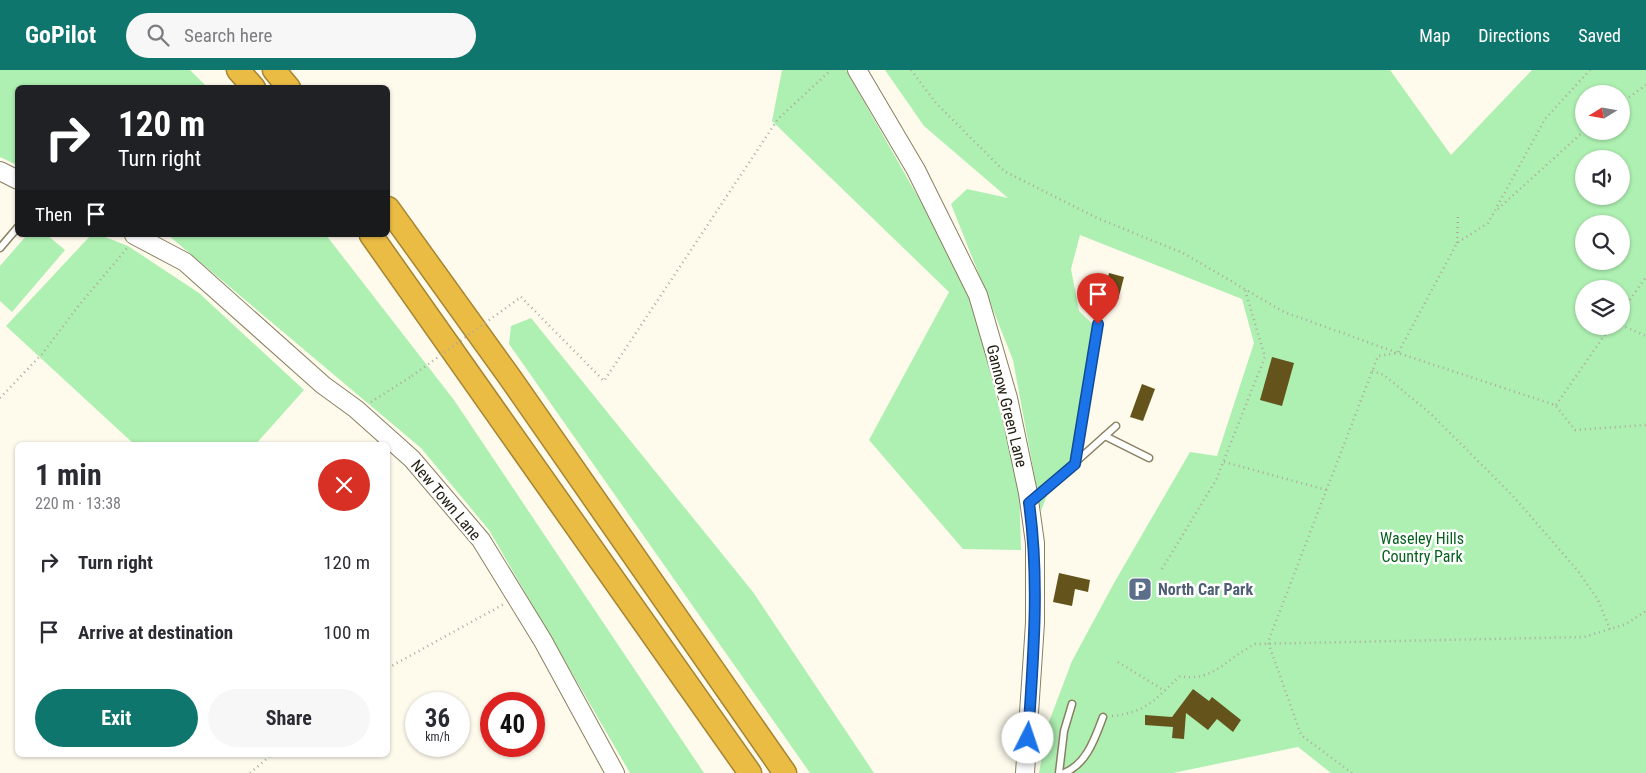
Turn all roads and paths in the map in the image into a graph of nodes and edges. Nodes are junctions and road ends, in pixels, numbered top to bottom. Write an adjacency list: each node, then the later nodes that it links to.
1 (238, 70): 8 (highway)
2 (274, 70): 9 (highway)
3 (831, 70): 34 (path, bridge)
4 (857, 70): 42 (street, Gannow Green Lane)
5 (911, 70): 24 (path)
6 (1590, 70): 15 (path)
7 (1646, 84): 10 (path)
8 (251, 85)
9 (287, 85)
10 (1630, 96)
11 (1575, 139): 15 (path)
12 (0, 171): 13 (street)
13 (15, 178)
14 (390, 211): 57 (highway)
15 (1495, 212): 21 (path)
16 (1458, 214): 21 (path)
17 (15, 230): 22 (lane)
18 (133, 237): 32 (path)
19 (139, 237): 34 (street, New Town Lane)
20 (372, 237): 56 (highway)
21 (1457, 243): 30 (path)
22 (0, 248)
23 (1646, 277): 25 (path)
24 (1245, 289): 30 (path); 39 (path)
25 (1630, 299)
26 (1098, 324): 40 (lane)
27 (1630, 329): 29 (path)
28 (1605, 335): 33 (path)
29 (1646, 336)
30 (1398, 353): 31 (path); 33 (path)
31 (1372, 371): 41 (path); 46 (path)
32 (0, 398)
33 (1556, 405): 35 (path)
34 (356, 409): 44 (street, New Town Lane)
35 (1646, 425)
36 (1116, 426): 37 (lane)
37 (1106, 436): 38 (lane); 40 (lane)
38 (1149, 458)
39 (1224, 462): 41 (path); 43 (path)
40 (1075, 464): 42 (lane)
41 (1327, 490): 47 (path)
42 (1029, 503): 58 (street, Gannow Green Lane)
43 (1162, 569)
44 (516, 597): 49 (path); 55 (street, New Town Lane)
45 (1646, 611): 46 (path)
46 (1610, 629): 47 (path)
47 (1268, 642): 50 (path); 61 (path)
48 (1118, 662): 50 (path)
49 (390, 667)
50 (1164, 691): 52 (path)
51 (1072, 704): 59 (lane)
52 (1103, 717): 60 (lane)
53 (269, 757): 54 (path)
54 (250, 773)
55 (615, 773)
56 (750, 773)
57 (785, 773)
58 (1025, 773)
59 (1059, 773)
60 (1064, 773)
61 (1352, 773)

